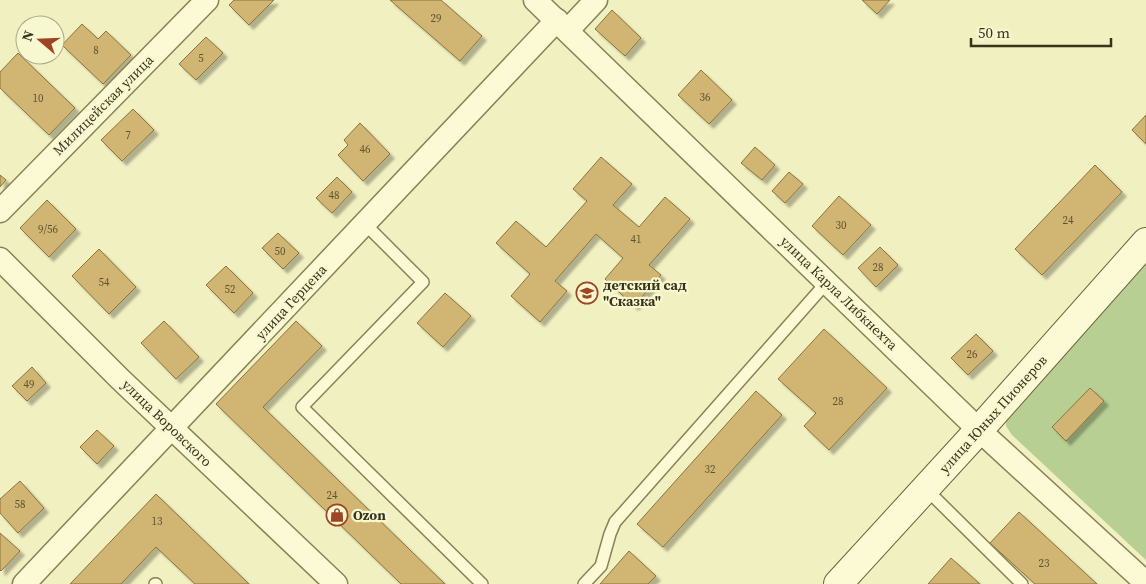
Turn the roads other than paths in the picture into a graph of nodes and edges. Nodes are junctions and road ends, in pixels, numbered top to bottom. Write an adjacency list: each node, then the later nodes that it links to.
1 (207, 0): 5 (street, Милицейская улица)
2 (535, 0): 4 (street, улица Карла Либкнехта)
3 (596, 0): 4 (street, улица Герцена)
4 (563, 25): 6 (street, улица Герцена); 9 (street, улица Карла Либкнехта)
5 (0, 212)
6 (365, 224): 10 (street, улица Герцена); 16 (lane)
7 (1146, 242): 11 (main road, улица Юных Пионеров)
8 (0, 259): 10 (street, улица Воровского)
9 (826, 282): 11 (street, улица Карла Либкнехта); 17 (lane)
10 (172, 428): 14 (street, улица Герцена); 15 (street, улица Воровского)
11 (979, 430): 12 (main road, улица Юных Пионеров); 13 (street, улица Карла Либкнехта)
12 (926, 489): 18 (main road, улица Юных Пионеров); 19 (lane)
13 (1146, 583)
14 (24, 584)
15 (336, 584)
16 (482, 584)
17 (584, 584)
18 (838, 584)
19 (1022, 584)

